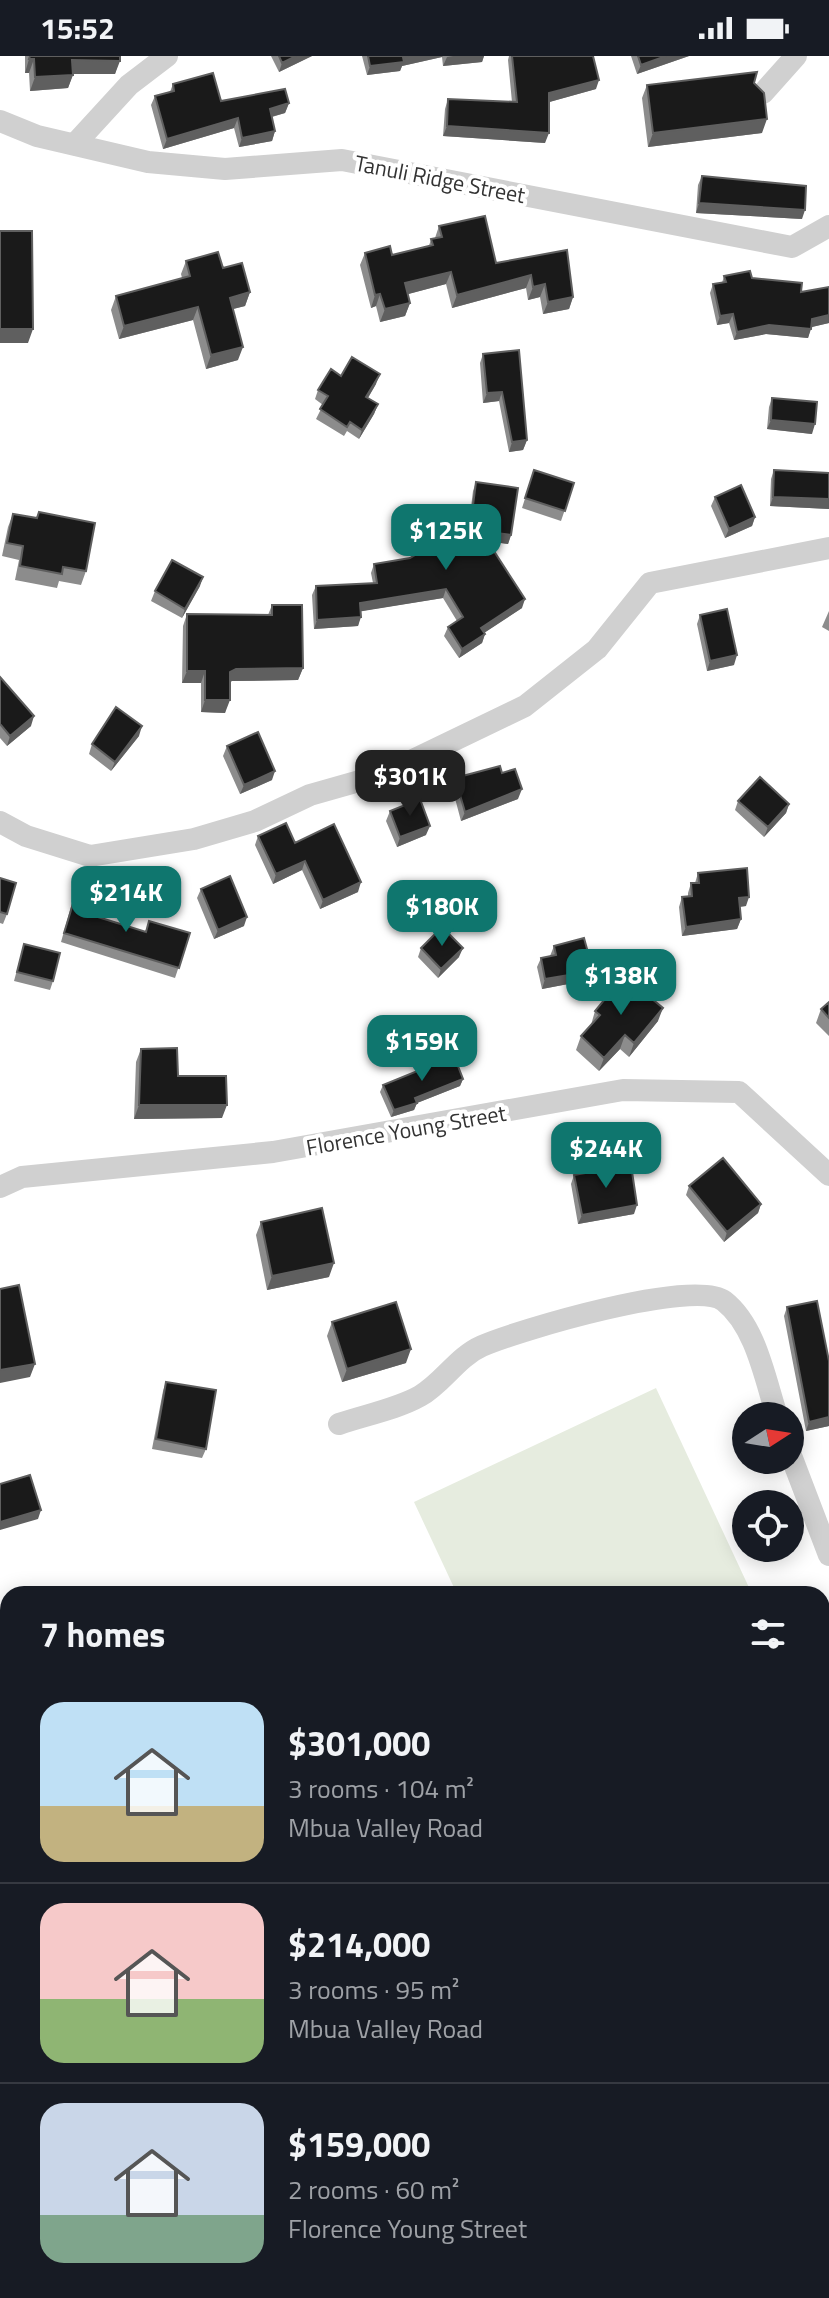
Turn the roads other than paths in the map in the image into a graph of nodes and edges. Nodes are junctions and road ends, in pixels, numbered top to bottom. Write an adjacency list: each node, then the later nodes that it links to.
1 (167, 56): 5 (street)
2 (796, 56): 3 (street)
3 (763, 93)
4 (0, 121): 5 (street, Tanuli Ridge Street)
5 (74, 145): 6 (street, Tanuli Ridge Street)
6 (829, 226)
7 (829, 548): 8 (street)
8 (0, 822)
9 (829, 1175): 10 (street, Florence Young Street)
10 (0, 1187)
11 (772, 1402): 12 (street)
12 (339, 1424)
13 (798, 1474): 14 (street)
14 (829, 1555)

